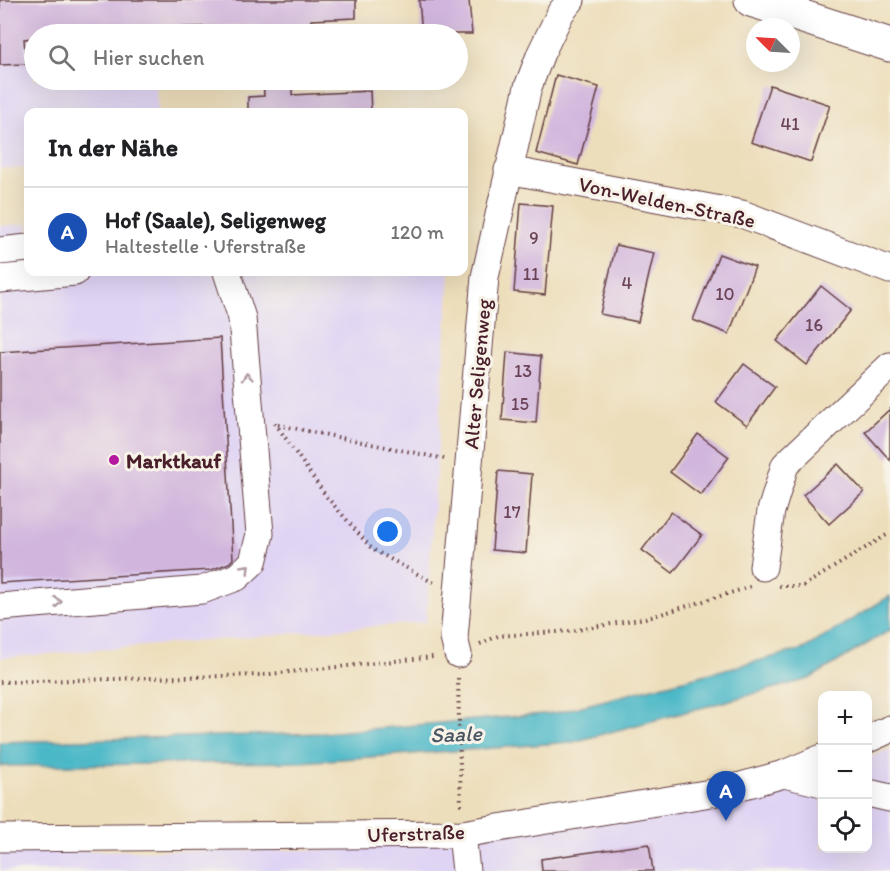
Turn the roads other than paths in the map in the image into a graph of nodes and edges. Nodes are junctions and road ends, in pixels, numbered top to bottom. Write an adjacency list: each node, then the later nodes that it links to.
1 (571, 0): 4 (street, Alter Seligenweg)
2 (752, 0): 3 (main road)
3 (890, 45)
4 (508, 170): 7 (street, Von-Welden-Straße); 14 (street, Alter Seligenweg)
5 (24, 248): 6 (street)
6 (0, 251)
7 (890, 270)
8 (32, 276): 10 (street)
9 (228, 276): 13 (street, one-way to 9)
10 (0, 279)
11 (890, 366): 12 (street)
12 (763, 567)
13 (0, 606)
14 (458, 662)
15 (890, 729): 16 (street)
16 (872, 737)
17 (818, 760): 18 (street, Uferstraße)
18 (784, 774): 19 (street); 22 (street, Uferstraße)
19 (818, 782)
20 (872, 794): 21 (street)
21 (890, 798)
22 (461, 820): 23 (street, Uferstraße); 24 (street)
23 (0, 838)
24 (466, 871)

